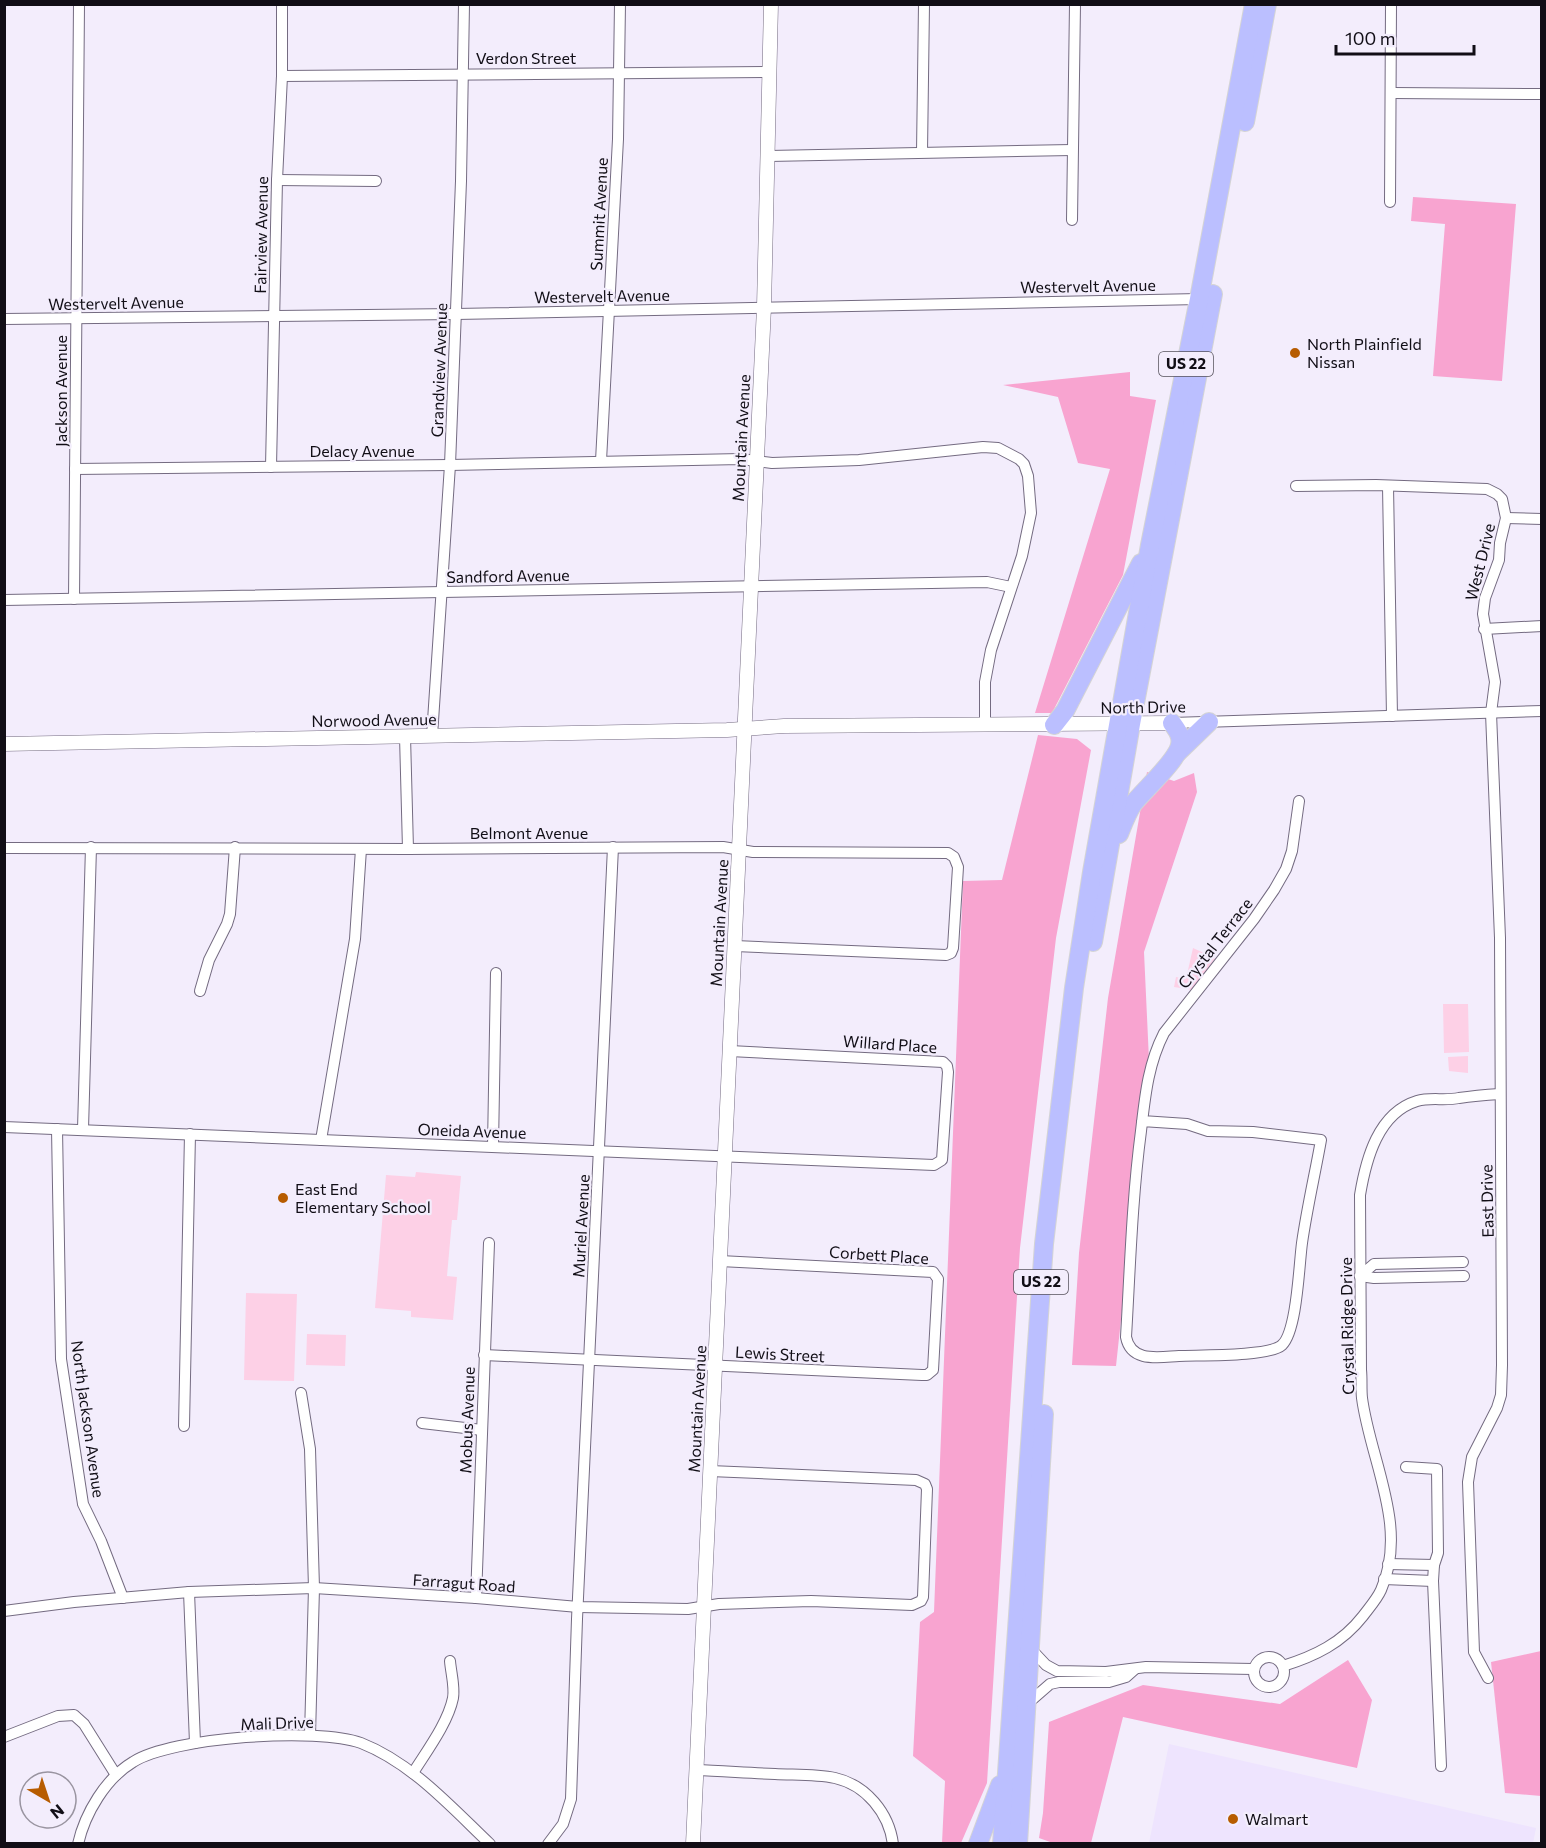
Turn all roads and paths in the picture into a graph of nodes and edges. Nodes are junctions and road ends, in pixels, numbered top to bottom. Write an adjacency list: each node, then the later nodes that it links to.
1 (79, 4): 29 (street, Jackson Avenue)
2 (282, 4): 14 (street, Fairview Avenue)
3 (464, 4): 12 (street, Grandview Avenue)
4 (620, 4): 13 (street, Summit Avenue)
5 (771, 4): 11 (street, Mountain Avenue)
6 (924, 4): 18 (street)
7 (1075, 4): 17 (street)
8 (1254, 4): 24 (highway, US 22)
9 (1267, 4): 54 (highway, US 22)
10 (1392, 4): 15 (street)
11 (770, 72): 13 (street, Verdon Street); 19 (street, Mountain Avenue)
12 (463, 73): 13 (street, Verdon Street); 14 (street, Verdon Street); 27 (street, Grandview Avenue)
13 (619, 73): 26 (street, Summit Avenue)
14 (282, 76): 20 (street, Fairview Avenue)
15 (1392, 93): 16 (street); 22 (street)
16 (1542, 94)
17 (1072, 150): 18 (street); 23 (street)
18 (922, 153): 19 (street)
19 (769, 156): 25 (street, Mountain Avenue)
20 (277, 180): 21 (street); 28 (street, Fairview Avenue)
21 (376, 181)
22 (1390, 202)
23 (1072, 220)
24 (1199, 299): 25 (street, Westervelt Avenue); 40 (highway, US 22)
25 (764, 307): 26 (street, Westervelt Avenue); 31 (street, Mountain Avenue)
26 (609, 310): 27 (street, Westervelt Avenue); 32 (street, Summit Avenue)
27 (456, 314): 28 (street, Westervelt Avenue); 33 (street, Grandview Avenue)
28 (274, 316): 29 (street, Westervelt Avenue); 34 (street, Fairview Avenue)
29 (76, 318): 30 (street, Westervelt Avenue); 35 (street, Jackson Avenue)
30 (4, 319)
31 (756, 461): 32 (street, Delacy Avenue); 41 (street, Mountain Avenue); 42 (street, Delacy Avenue)
32 (601, 462): 33 (street, Delacy Avenue)
33 (450, 465): 34 (street, Delacy Avenue); 43 (street, Grandview Avenue)
34 (271, 467): 35 (street, Delacy Avenue)
35 (75, 469): 44 (street, Jackson Avenue)
36 (1296, 486): 37 (street, West Drive)
37 (1388, 486): 38 (street, West Drive); 50 (street)
38 (1506, 518): 39 (street); 47 (street, West Drive)
39 (1542, 519)
40 (1150, 545): 54 (highway, US 22); 55 (highway)
41 (751, 587): 42 (street, Sandford Avenue); 43 (street, Sandford Avenue); 56 (street, Mountain Avenue)
42 (1011, 587): 53 (street)
43 (442, 592): 44 (street, Sandford Avenue); 58 (street, Grandview Avenue)
44 (74, 599): 45 (street, Sandford Avenue)
45 (4, 600)
46 (1542, 626): 47 (street)
47 (1484, 629): 49 (street, West Drive)
48 (1542, 711): 49 (street, North Drive)
49 (1491, 713): 50 (street, North Drive); 74 (street, East Drive)
50 (1392, 716): 51 (street, North Drive)
51 (1209, 722): 52 (street, North Drive); 60 (highway)
52 (1172, 723): 54 (street, North Drive); 60 (highway)
53 (985, 724): 55 (street, North Drive); 56 (street, North Drive)
54 (1125, 724): 55 (street, North Drive); 69 (highway, US 22); 122 (highway, US 22)
55 (1054, 725)
56 (744, 728): 58 (street, Norwood Avenue); 68 (street, Mountain Avenue)
57 (405, 736): 58 (street, Norwood Avenue); 59 (street, Norwood Avenue); 67 (street)
58 (432, 736)
59 (4, 744)
60 (1176, 754): 69 (highway)
61 (1299, 801): 75 (street, Crystal Terrace)
62 (91, 847): 63 (street, Belmont Avenue); 65 (street, Belmont Avenue); 78 (street)
63 (235, 847): 66 (street, Belmont Avenue); 72 (street)
64 (613, 847): 67 (street, Belmont Avenue); 68 (street, Belmont Avenue); 82 (street, Muriel Avenue)
65 (4, 848)
66 (361, 849): 67 (street, Belmont Avenue); 80 (street)
67 (408, 849)
68 (739, 850): 70 (street, Mountain Avenue); 70 (street, Belmont Avenue)
69 (1107, 861): 111 (highway, US 22)
70 (735, 946): 73 (street, Mountain Avenue)
71 (495, 973): 81 (street)
72 (200, 991)
73 (730, 1051): 83 (street, Mountain Avenue); 84 (street, Willard Place)
74 (1500, 1098): 88 (street, Crystal Ridge Drive); 116 (street, East Drive)
75 (1142, 1121): 75 (street)
76 (4, 1127): 77 (street, Oneida Avenue)
77 (57, 1129): 78 (street, Oneida Avenue); 106 (street, North Jackson Avenue)
78 (83, 1129): 79 (street, Oneida Avenue)
79 (190, 1134): 80 (street, Oneida Avenue); 96 (street)
80 (321, 1140): 81 (street, Oneida Avenue)
81 (493, 1146): 82 (street, Oneida Avenue)
82 (600, 1151): 83 (street, Oneida Avenue); 91 (street, Muriel Avenue)
83 (725, 1156): 84 (street, Oneida Avenue); 86 (street, Mountain Avenue)
84 (938, 1164)
85 (489, 1243): 90 (street, Mobus Avenue)
86 (720, 1261): 92 (street, Mountain Avenue); 93 (street, Corbett Place)
87 (1463, 1262): 88 (street)
88 (1360, 1276): 89 (street); 100 (street, Crystal Ridge Drive)
89 (1464, 1276)
90 (484, 1355): 91 (street, Lewis Street); 97 (street, Mobus Avenue)
91 (589, 1360): 92 (street, Lewis Street); 109 (street, Muriel Avenue)
92 (715, 1366): 93 (street, Lewis Street); 99 (street, Mountain Avenue)
93 (930, 1373)
94 (301, 1393): 104 (street)
95 (422, 1423): 97 (street)
96 (184, 1426)
97 (482, 1430): 107 (street, Mobus Avenue)
98 (1406, 1467): 101 (street)
99 (710, 1471): 108 (street, Mountain Avenue); 108 (street, Farragut Road)
100 (1388, 1564): 101 (street); 102 (street, Crystal Ridge Drive)
101 (1434, 1565): 103 (street)
102 (1384, 1579): 103 (street); 113 (street, Crystal Ridge Drive)
103 (1433, 1581): 121 (street)
104 (314, 1588): 105 (street, Farragut Road); 107 (street, Farragut Road); 118 (street)
105 (189, 1592): 106 (street, Farragut Road); 120 (street)
106 (123, 1598): 110 (street, Farragut Road)
107 (476, 1598): 109 (street, Farragut Road)
108 (704, 1606): 109 (street, Farragut Road); 123 (street, Mountain Avenue)
109 (578, 1607): 128 (street, Muriel Avenue)
110 (4, 1611)
111 (1030, 1648): 114 (street); 117 (highway, US 22)
112 (450, 1661): 124 (street)
113 (1283, 1666): 115 (street); 115 (street)
114 (1135, 1669): 115 (street); 117 (street)
115 (1253, 1670)
116 (1488, 1678)
117 (1027, 1704): 133 (highway, US 22)
118 (310, 1735): 120 (street, Mali Drive); 124 (street, Mali Drive)
119 (4, 1737): 125 (street)
120 (195, 1743): 125 (street, Mali Drive)
121 (1441, 1766)
122 (1007, 1767): 131 (highway); 132 (highway, US 22)
123 (696, 1770): 129 (street, Mountain Avenue); 130 (street)
124 (413, 1773): 127 (street, Mali Drive)
125 (116, 1775): 126 (street, Mali Drive)
126 (78, 1844)
127 (490, 1844)
128 (548, 1844)
129 (693, 1844)
130 (893, 1844)
131 (978, 1844)
132 (1002, 1844)
133 (1018, 1844)

